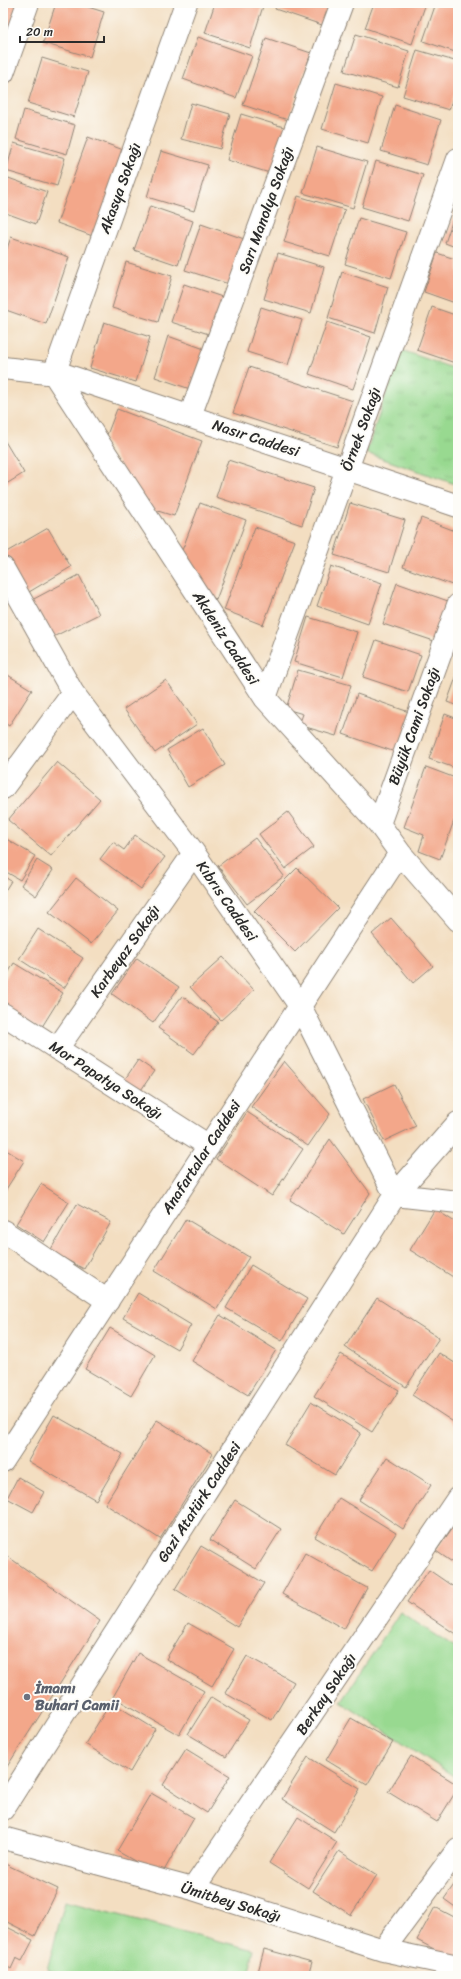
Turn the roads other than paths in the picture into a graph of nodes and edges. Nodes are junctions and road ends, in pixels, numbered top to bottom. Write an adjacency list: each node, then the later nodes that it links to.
1 (28, 3): 4 (street)
2 (186, 3): 7 (street, Akasya Sokağı)
3 (342, 3): 8 (street, Sarı Manolya Sokağı)
4 (3, 73)
5 (458, 159): 9 (street, Örnek Sokağı)
6 (3, 368): 7 (street)
7 (60, 374): 8 (street, Nasır Caddesi); 14 (street, Akdeniz Caddesi)
8 (190, 416): 9 (street, Nasır Caddesi)
9 (347, 469): 10 (street, Nasır Caddesi); 14 (street, Örnek Sokağı)
10 (458, 506)
11 (3, 568): 13 (street, Kıbrıs Caddesi)
12 (458, 604): 16 (street, Büyük Cami Sokağı)
13 (73, 693): 15 (street); 17 (street, Kıbrıs Caddesi)
14 (265, 698): 16 (street, Akdeniz Caddesi)
15 (3, 788)
16 (379, 824): 18 (street, Akdeniz Caddesi)
17 (194, 853): 20 (street, Kıbrıs Caddesi); 22 (street, Karbeyaz Sokağı)
18 (400, 853): 19 (street, Akdeniz Caddesi); 20 (street, Anafartalar Caddesi)
19 (458, 920)
20 (300, 1006): 24 (street, Anafartalar Caddesi); 25 (street, Kıbrıs Caddesi)
21 (3, 1014): 22 (street, Mor Papatya Sokağı)
22 (57, 1049): 24 (street, Mor Papatya Sokağı)
23 (458, 1123): 25 (street, Gazi Atatürk Caddesi)
24 (209, 1146): 28 (street, Anafartalar Caddesi)
25 (395, 1195): 26 (street); 32 (street, Gazi Atatürk Caddesi)
26 (458, 1202)
27 (3, 1231): 28 (street)
28 (108, 1301): 29 (street, Anafartalar Caddesi)
29 (10, 1436): 30 (street, Anafartalar Caddesi)
30 (3, 1461)
31 (458, 1498): 35 (street, Berkay Sokağı)
32 (3, 1809)
33 (3, 1838): 35 (street, Ümitbey Sokağı)
34 (458, 1849): 36 (street)
35 (193, 1889): 36 (street, Ümitbey Sokağı)
36 (383, 1950): 37 (street, Ümitbey Sokağı)
37 (458, 1966)

